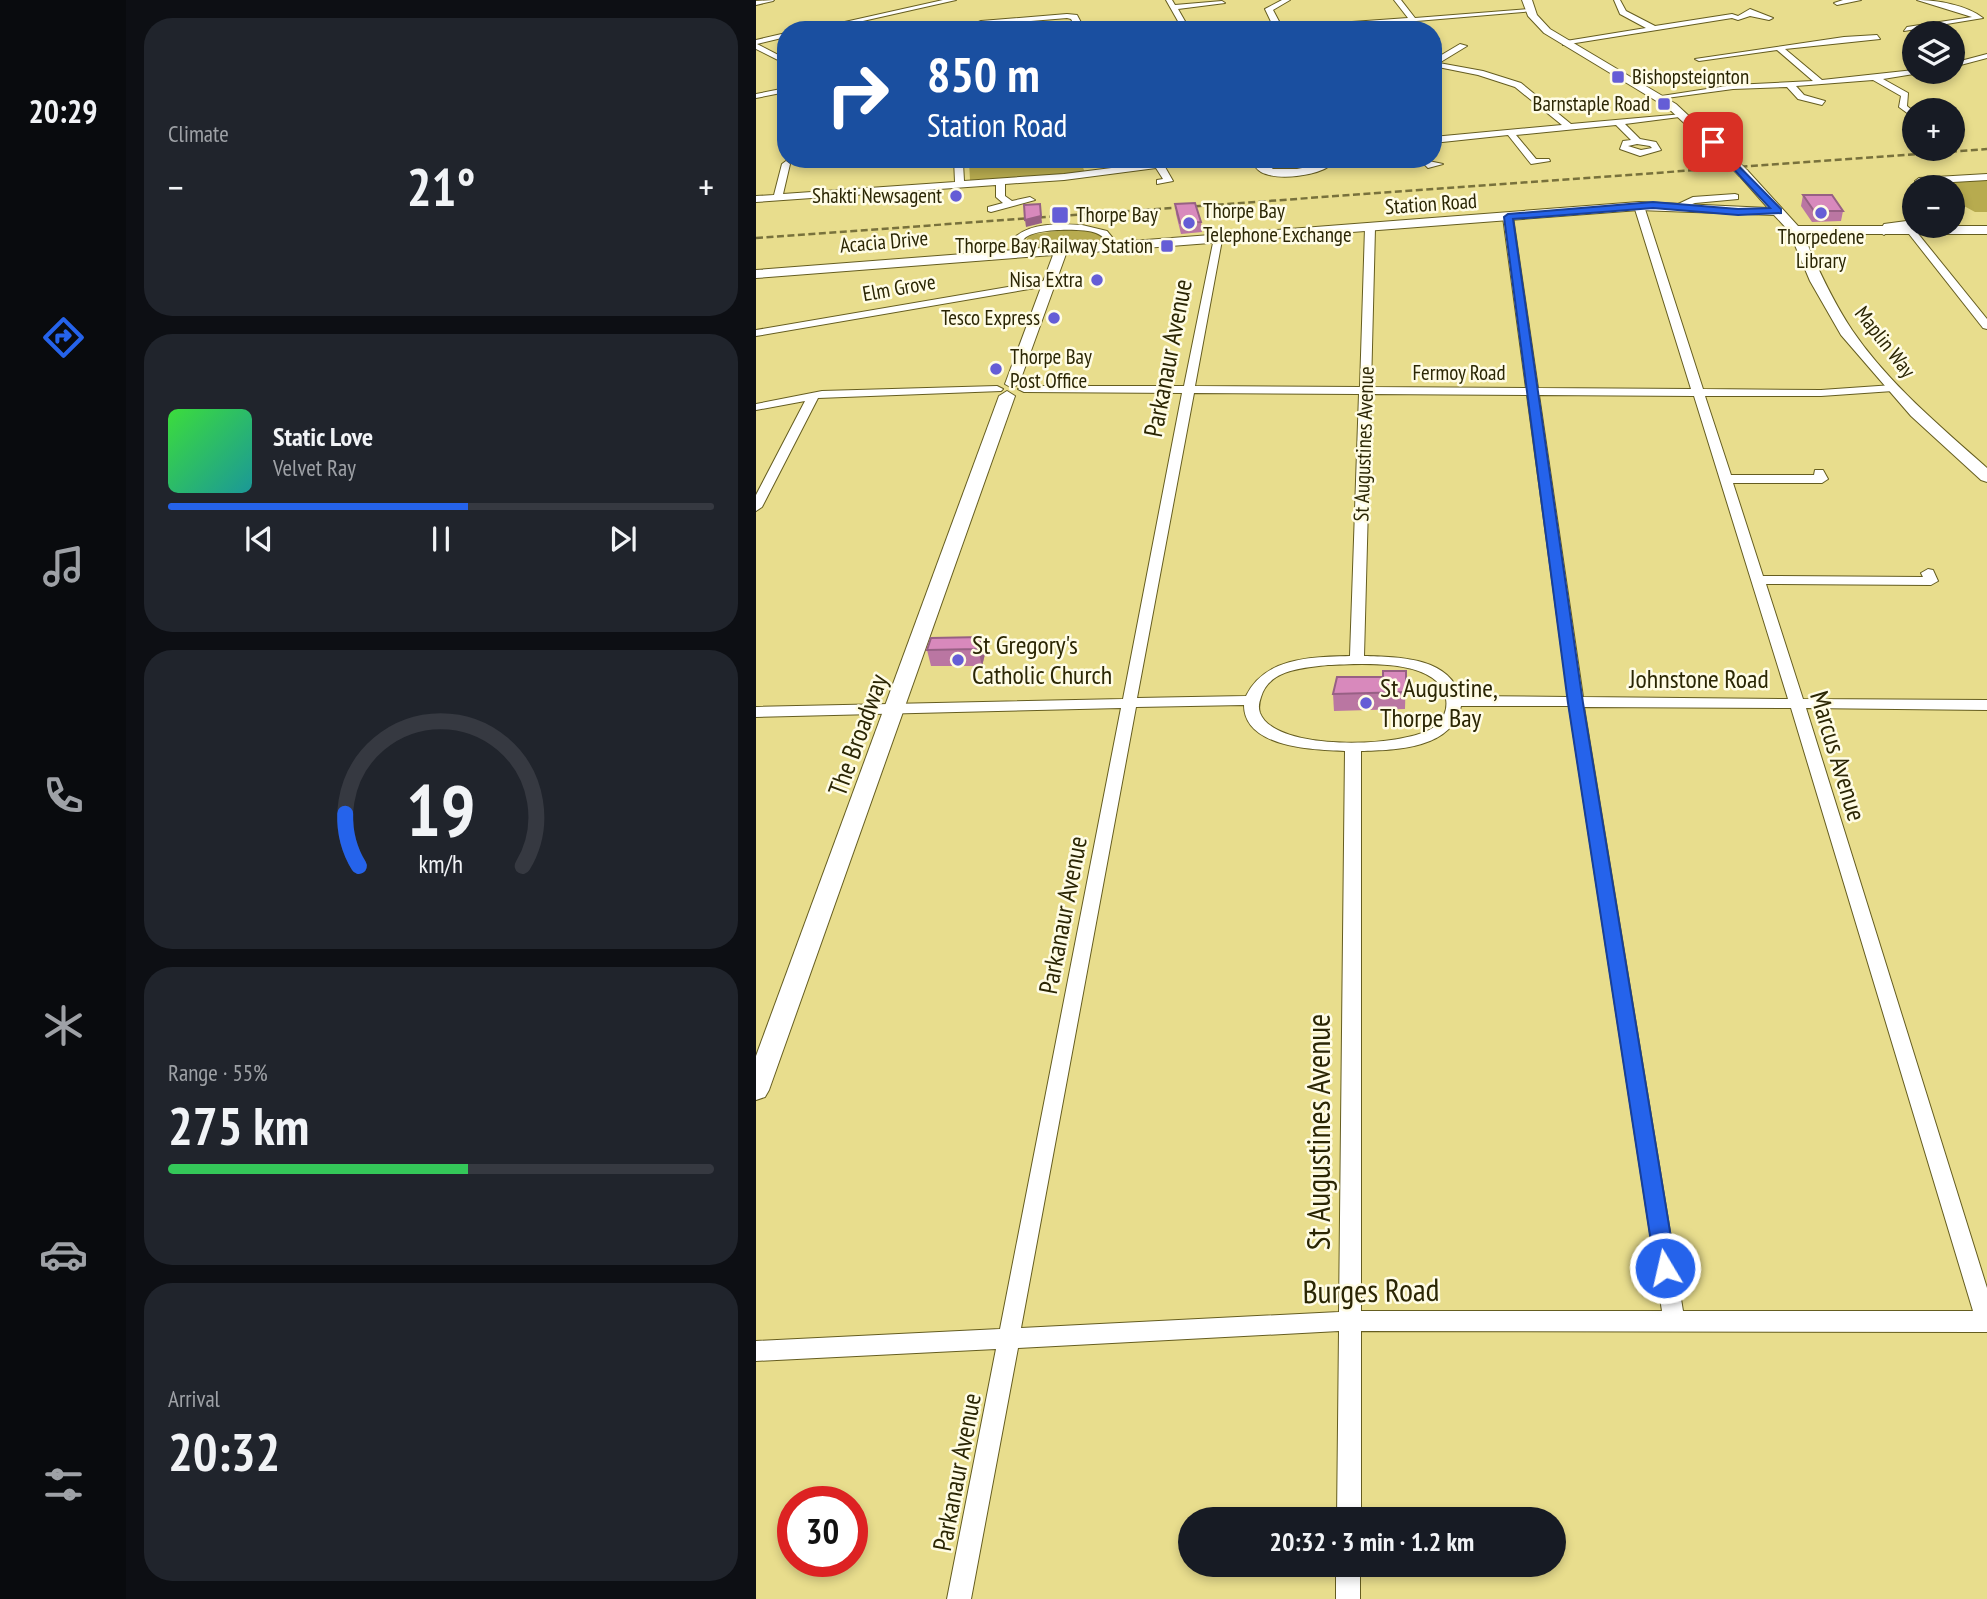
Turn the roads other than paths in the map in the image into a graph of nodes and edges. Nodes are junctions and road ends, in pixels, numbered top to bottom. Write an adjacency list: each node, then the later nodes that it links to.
1 (771, 0): 10 (street)
2 (953, 0): 18 (street)
3 (1287, 0): 22 (street)
4 (1313, 0): 9 (street)
5 (1397, 0): 17 (street)
6 (1617, 0): 26 (street)
7 (1858, 0): 13 (street)
8 (1920, 0): 15 (street)
9 (1322, 2)
10 (756, 3)
11 (1171, 3): 12 (street); 21 (street)
12 (1222, 3)
13 (1837, 3)
14 (1529, 6): 17 (street); 29 (street, Maplin Way)
15 (1980, 13): 24 (street); 25 (street)
16 (1769, 18): 26 (street)
17 (1413, 20): 23 (street)
18 (854, 21)
19 (1007, 21): 20 (street)
20 (1075, 21)
21 (1181, 21)
22 (1275, 21)
23 (1400, 21)
24 (1944, 21)
25 (1987, 22)
26 (1655, 29): 29 (street)
27 (1877, 37): 32 (street)
28 (777, 38): 30 (street)
29 (1566, 43): 45 (street, Maplin Way)
30 (756, 44): 33 (street)
31 (1463, 46): 35 (street)
32 (1779, 48): 36 (street); 41 (street)
33 (777, 57)
34 (1985, 58): 37 (street)
35 (1442, 59)
36 (1698, 59)
37 (1965, 62)
38 (1442, 66): 50 (street)
39 (1902, 75): 40 (street)
40 (1876, 78): 41 (street); 46 (street)
41 (1820, 83): 42 (street)
42 (1789, 84): 45 (street); 47 (street)
43 (777, 91): 44 (street)
44 (756, 96)
45 (1659, 97): 48 (street, Maplin Way)
46 (1905, 98)
47 (1822, 103)
48 (1683, 116): 49 (street); 76 (street, Maplin Way, bridge)
49 (1618, 122): 50 (street); 53 (street)
50 (1569, 127): 51 (street)
51 (1510, 133): 52 (street); 55 (street)
52 (1442, 139)
53 (1637, 141)
54 (1546, 161): 55 (street)
55 (1534, 162): 56 (street)
56 (1522, 163)
57 (785, 168): 68 (street)
58 (959, 168): 67 (street)
59 (1135, 168): 65 (street)
60 (1161, 168): 66 (street)
61 (1262, 168): 62 (street)
62 (1320, 168)
63 (1987, 177): 64 (street)
64 (1965, 179)
65 (1000, 181): 67 (street); 72 (street)
66 (1169, 181)
67 (960, 185): 68 (street)
68 (778, 197): 70 (street)
69 (1735, 197): 74 (street, Station Road)
70 (756, 199)
71 (1030, 200): 72 (street)
72 (1010, 204): 75 (street)
73 (1639, 206): 74 (street, Station Road); 77 (street, Station Road); 98 (street, Marcus Avenue)
74 (1679, 206): 76 (street, Station Road)
75 (991, 209)
76 (1777, 211): 79 (street, Maplin Way)
77 (1508, 217): 78 (street, Station Road); 97 (street)
78 (1370, 228): 83 (street, Station Road); 96 (street, St Augustines Avenue)
79 (1795, 230): 80 (street); 93 (street, Maplin Way)
80 (1902, 230)
81 (1965, 230): 82 (street)
82 (1987, 230)
83 (1270, 236): 85 (street, Acacia Drive)
84 (1921, 238): 91 (street)
85 (1217, 240): 86 (street, Acacia Drive); 95 (street, Parkanaur Avenue)
86 (1115, 247): 87 (street, Acacia Drive); 88 (street)
87 (1061, 251): 88 (street, Acacia Drive); 90 (street, The Broadway)
88 (1016, 253): 89 (street, Acacia Drive)
89 (756, 274)
90 (1049, 283): 92 (street, Elm Grove); 94 (street, The Broadway)
91 (1987, 326)
92 (756, 333)
93 (1893, 388): 98 (street, Fermoy Road); 101 (street, Maplin Way)
94 (1010, 390): 95 (street, Fermoy Road); 99 (street, Fermoy Road); 114 (street, The Broadway)
95 (1188, 390): 96 (street, Fermoy Road); 110 (street, Parkanaur Avenue)
96 (1367, 391): 97 (street, Fermoy Road); 107 (street, St Augustines Avenue)
97 (1534, 392): 98 (street, Fermoy Road); 111 (street)
98 (1698, 393): 102 (street, Marcus Avenue)
99 (814, 395): 100 (street, Fermoy Road); 104 (street)
100 (756, 407)
101 (1987, 477)
102 (1726, 478): 103 (street); 105 (street, Marcus Avenue)
103 (1822, 479)
104 (756, 507)
105 (1758, 580): 106 (street); 112 (street, Marcus Avenue)
106 (1932, 582)
107 (1357, 660): 108 (street); 109 (street)
108 (1251, 700): 110 (street); 116 (street)
109 (1454, 701): 111 (street, Johnstone Road); 116 (street)
110 (1129, 702): 114 (street); 121 (street, Parkanaur Avenue)
111 (1576, 703): 112 (street, Johnstone Road); 119 (street)
112 (1797, 704): 113 (street, Johnstone Road); 120 (street, Marcus Avenue)
113 (1987, 705)
114 (895, 709): 115 (street); 117 (street, The Broadway)
115 (756, 712)
116 (1353, 745): 118 (street, St Augustines Avenue)
117 (756, 1090)
118 (1351, 1321): 119 (street, Burges Road); 121 (street, Burges Road); 123 (street, St Augustines Avenue)
119 (1674, 1321): 120 (street, Burges Road)
120 (1987, 1322)
121 (1010, 1338): 122 (street, Burges Road); 125 (street, Parkanaur Avenue)
122 (756, 1350)
123 (1349, 1507)
124 (1348, 1577): 126 (street)
125 (959, 1599)
126 (1348, 1599)

